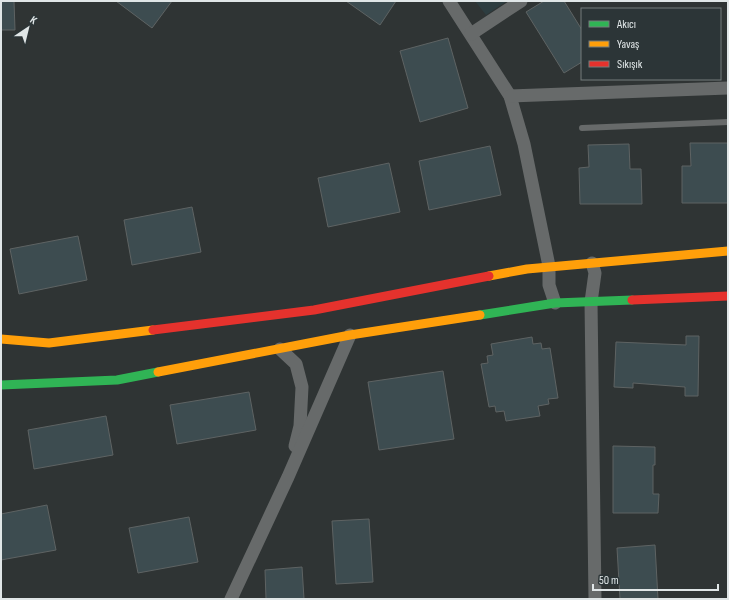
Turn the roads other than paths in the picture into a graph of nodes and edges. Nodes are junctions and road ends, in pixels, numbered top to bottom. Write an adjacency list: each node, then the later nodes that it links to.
1 (449, 1): 3 (street)
2 (521, 1): 3 (street)
3 (471, 34): 5 (street)
4 (728, 88): 5 (street)
5 (510, 96): 10 (street)
6 (728, 122): 7 (lane)
7 (582, 128)
8 (728, 251): 9 (main road)
9 (592, 263): 10 (main road); 12 (street)
10 (549, 266): 13 (street); 15 (main road)
11 (728, 296): 12 (main road)
12 (591, 302): 13 (main road); 20 (street)
13 (555, 303): 14 (main road)
14 (350, 335): 16 (main road); 18 (street)
15 (1, 339)
16 (280, 349): 17 (main road); 18 (street)
17 (1, 385)
18 (288, 477): 19 (street)
19 (231, 599)
20 (595, 599)

